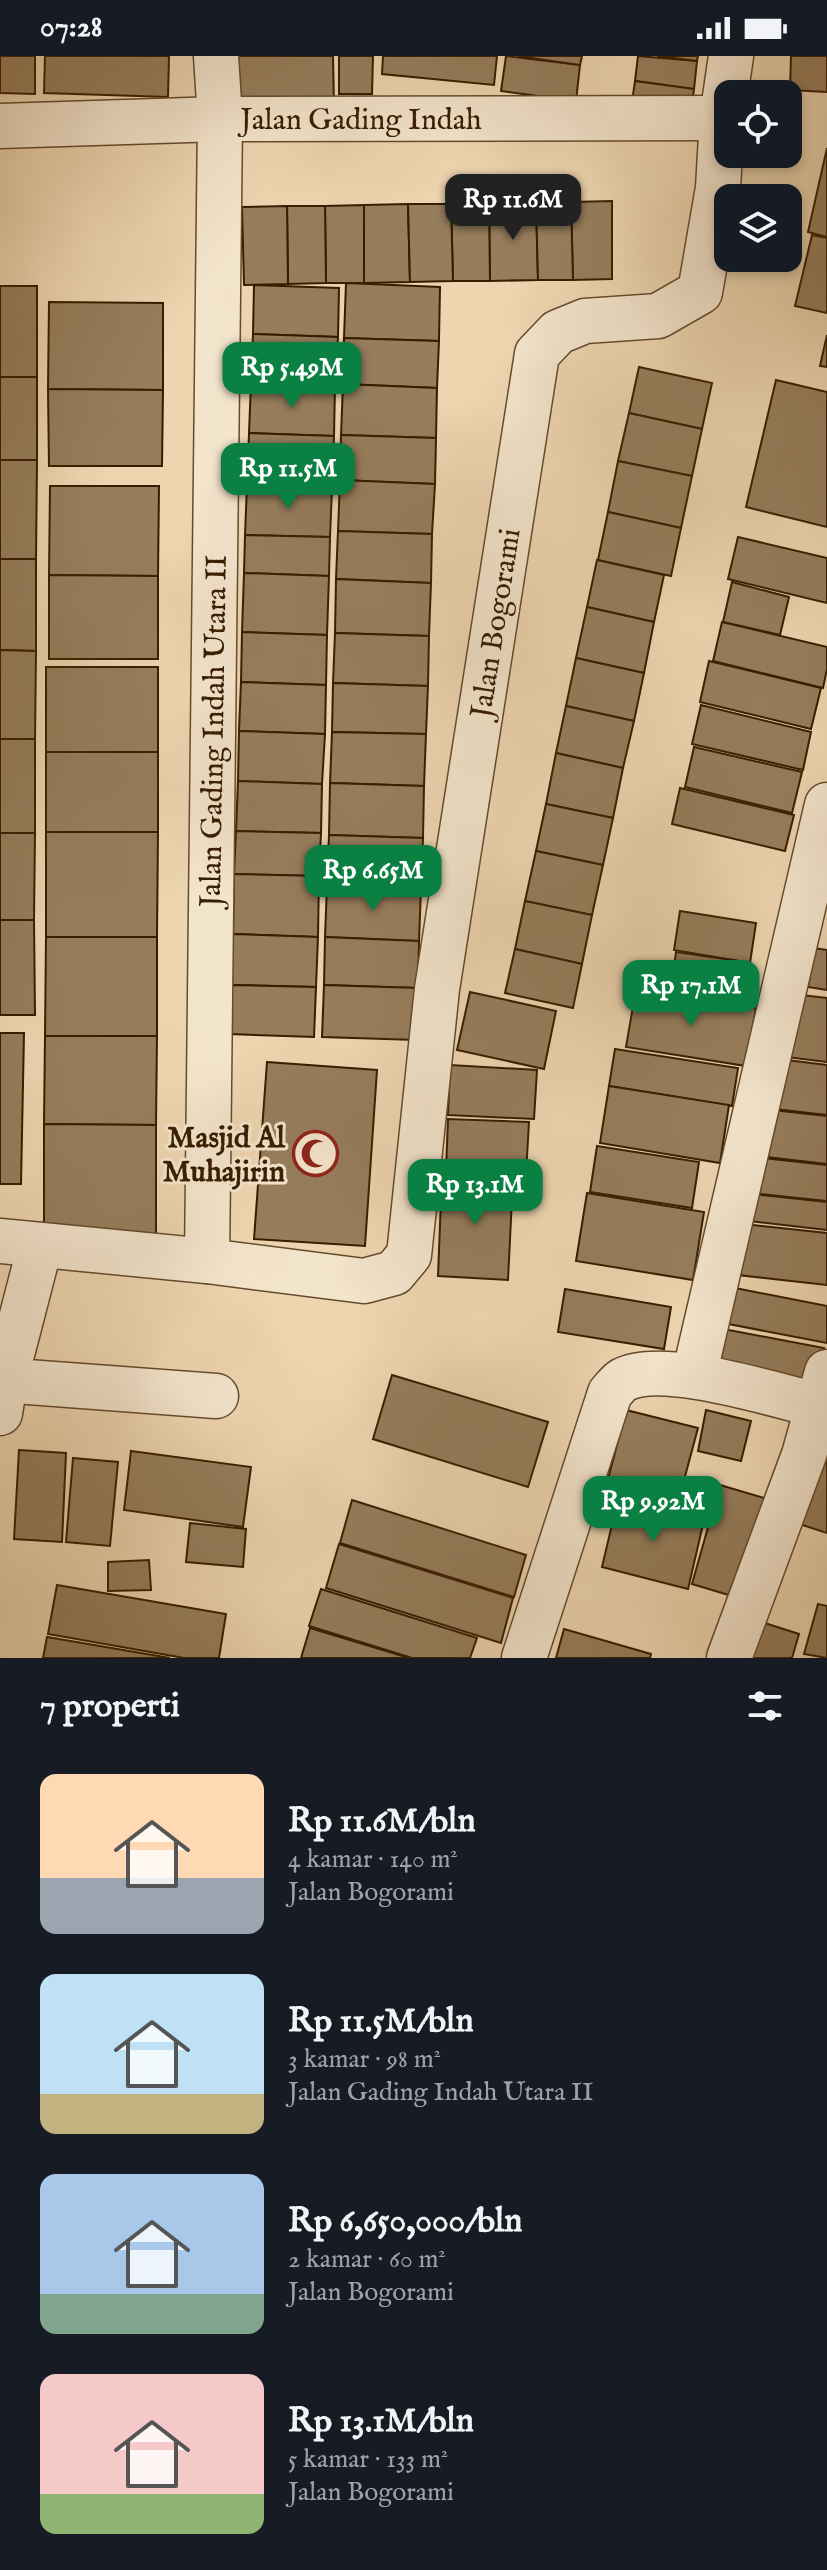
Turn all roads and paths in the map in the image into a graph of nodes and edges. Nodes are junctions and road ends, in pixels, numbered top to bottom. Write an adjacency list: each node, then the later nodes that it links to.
1 (216, 56): 5 (street, Jalan Gading Indah Utara II)
2 (731, 56): 3 (street, Jalan Bogorami)
3 (728, 80)
4 (714, 118): 5 (street, Jalan Gading Indah)
5 (220, 119): 6 (street, Jalan Gading Indah); 10 (street, Jalan Gading Indah Utara II)
6 (0, 126)
7 (719, 168): 10 (street, Jalan Bogorami)
8 (827, 805): 11 (street)
9 (20, 1244): 10 (street); 13 (street)
10 (207, 1261)
11 (694, 1376): 12 (street); 15 (street)
12 (822, 1388): 16 (street)
13 (2, 1391): 14 (street)
14 (216, 1396)
15 (524, 1658)
16 (729, 1658)

